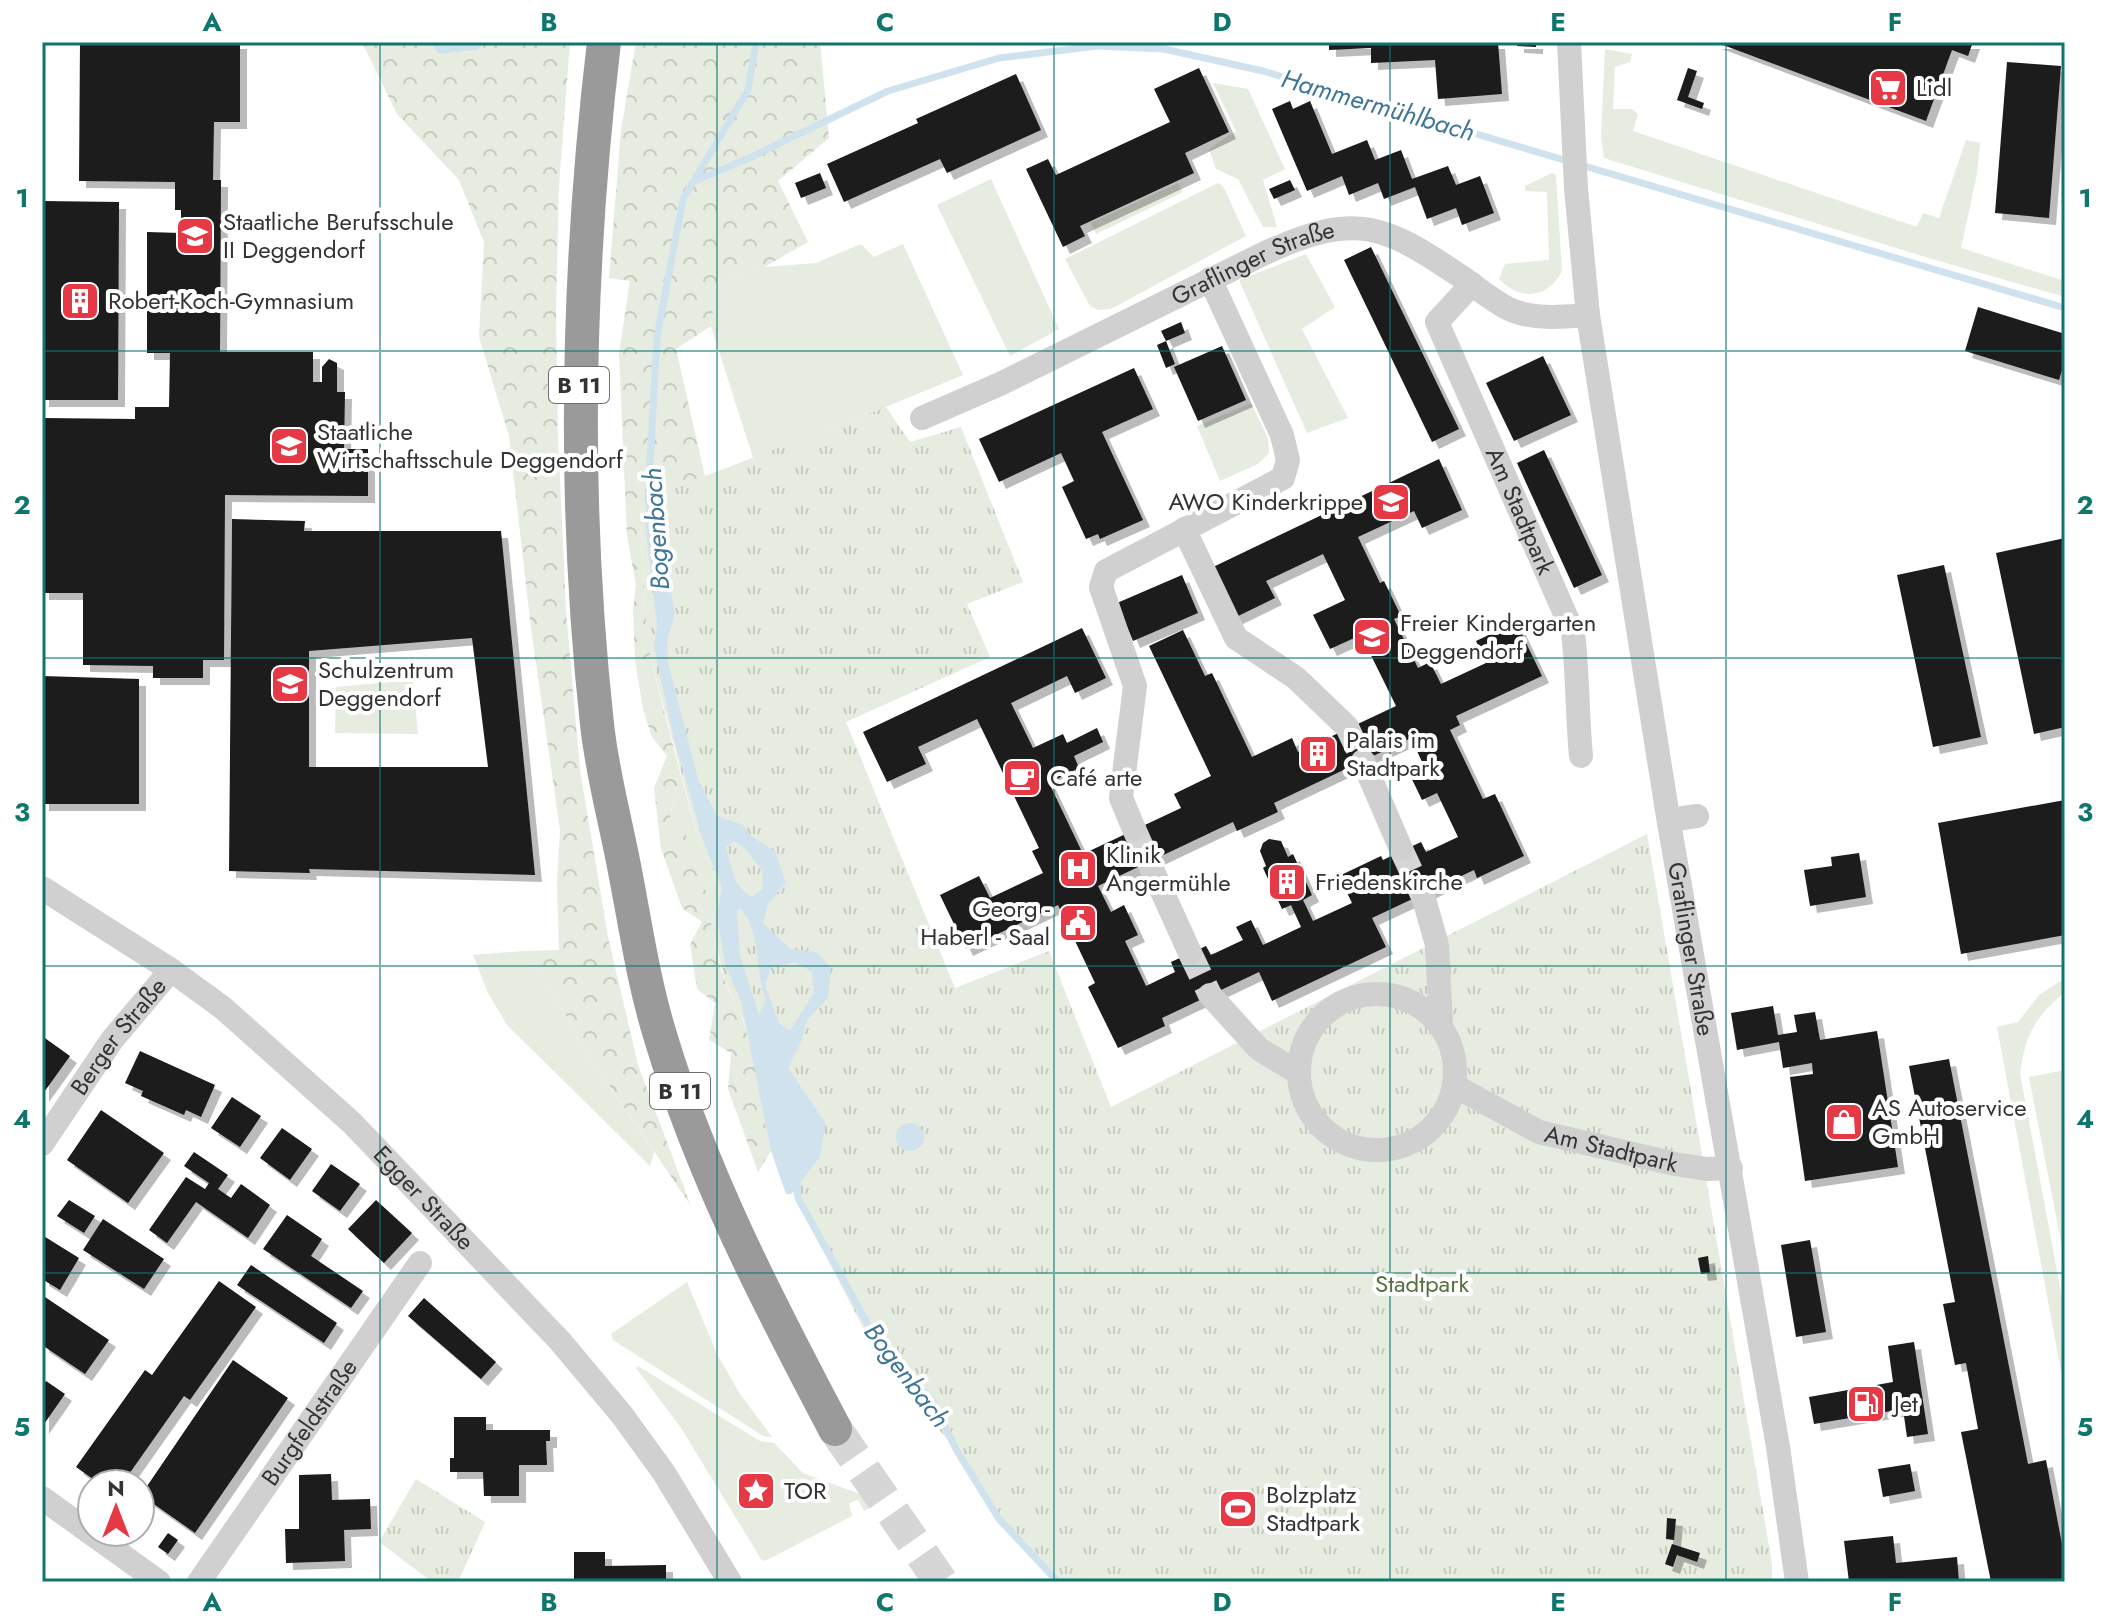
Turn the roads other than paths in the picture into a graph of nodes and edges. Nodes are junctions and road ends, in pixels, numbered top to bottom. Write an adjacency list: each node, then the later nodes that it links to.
1 (604, 42): 27 (highway, B 11)
2 (1569, 42): 5 (street, Graflinger Straße)
3 (1210, 279): 4 (street, Graflinger Straße); 6 (street, Graflinger Straße); 7 (street)
4 (1472, 284): 5 (street, Graflinger Straße); 9 (street, Am Stadtpark)
5 (1588, 315): 12 (street, Graflinger Straße)
6 (922, 418)
7 (1184, 529): 8 (street); 13 (street)
8 (1347, 727)
9 (1581, 756)
10 (1363, 761): 14 (street)
11 (1697, 816): 12 (street)
12 (1669, 820): 25 (street, Graflinger Straße)
13 (1134, 829)
14 (1401, 849)
15 (1151, 867): 18 (street)
16 (42, 888): 19 (street, Egger Straße)
17 (1424, 899): 21 (street)
18 (1190, 953)
19 (171, 970): 24 (street, Berger Straße); 31 (street, Egger Straße)
20 (1210, 995): 22 (street)
21 (1441, 1025): 22 (street); 23 (street)
22 (1297, 1072): 23 (street)
23 (1455, 1086): 25 (street, Am Stadtpark)
24 (42, 1144)
25 (1731, 1168): 32 (street, Graflinger Straße)
26 (420, 1263): 30 (street, Burgfeldstraße)
27 (835, 1429)
28 (42, 1498): 29 (street)
29 (159, 1582)
30 (199, 1582)
31 (730, 1582)
32 (1797, 1582)

